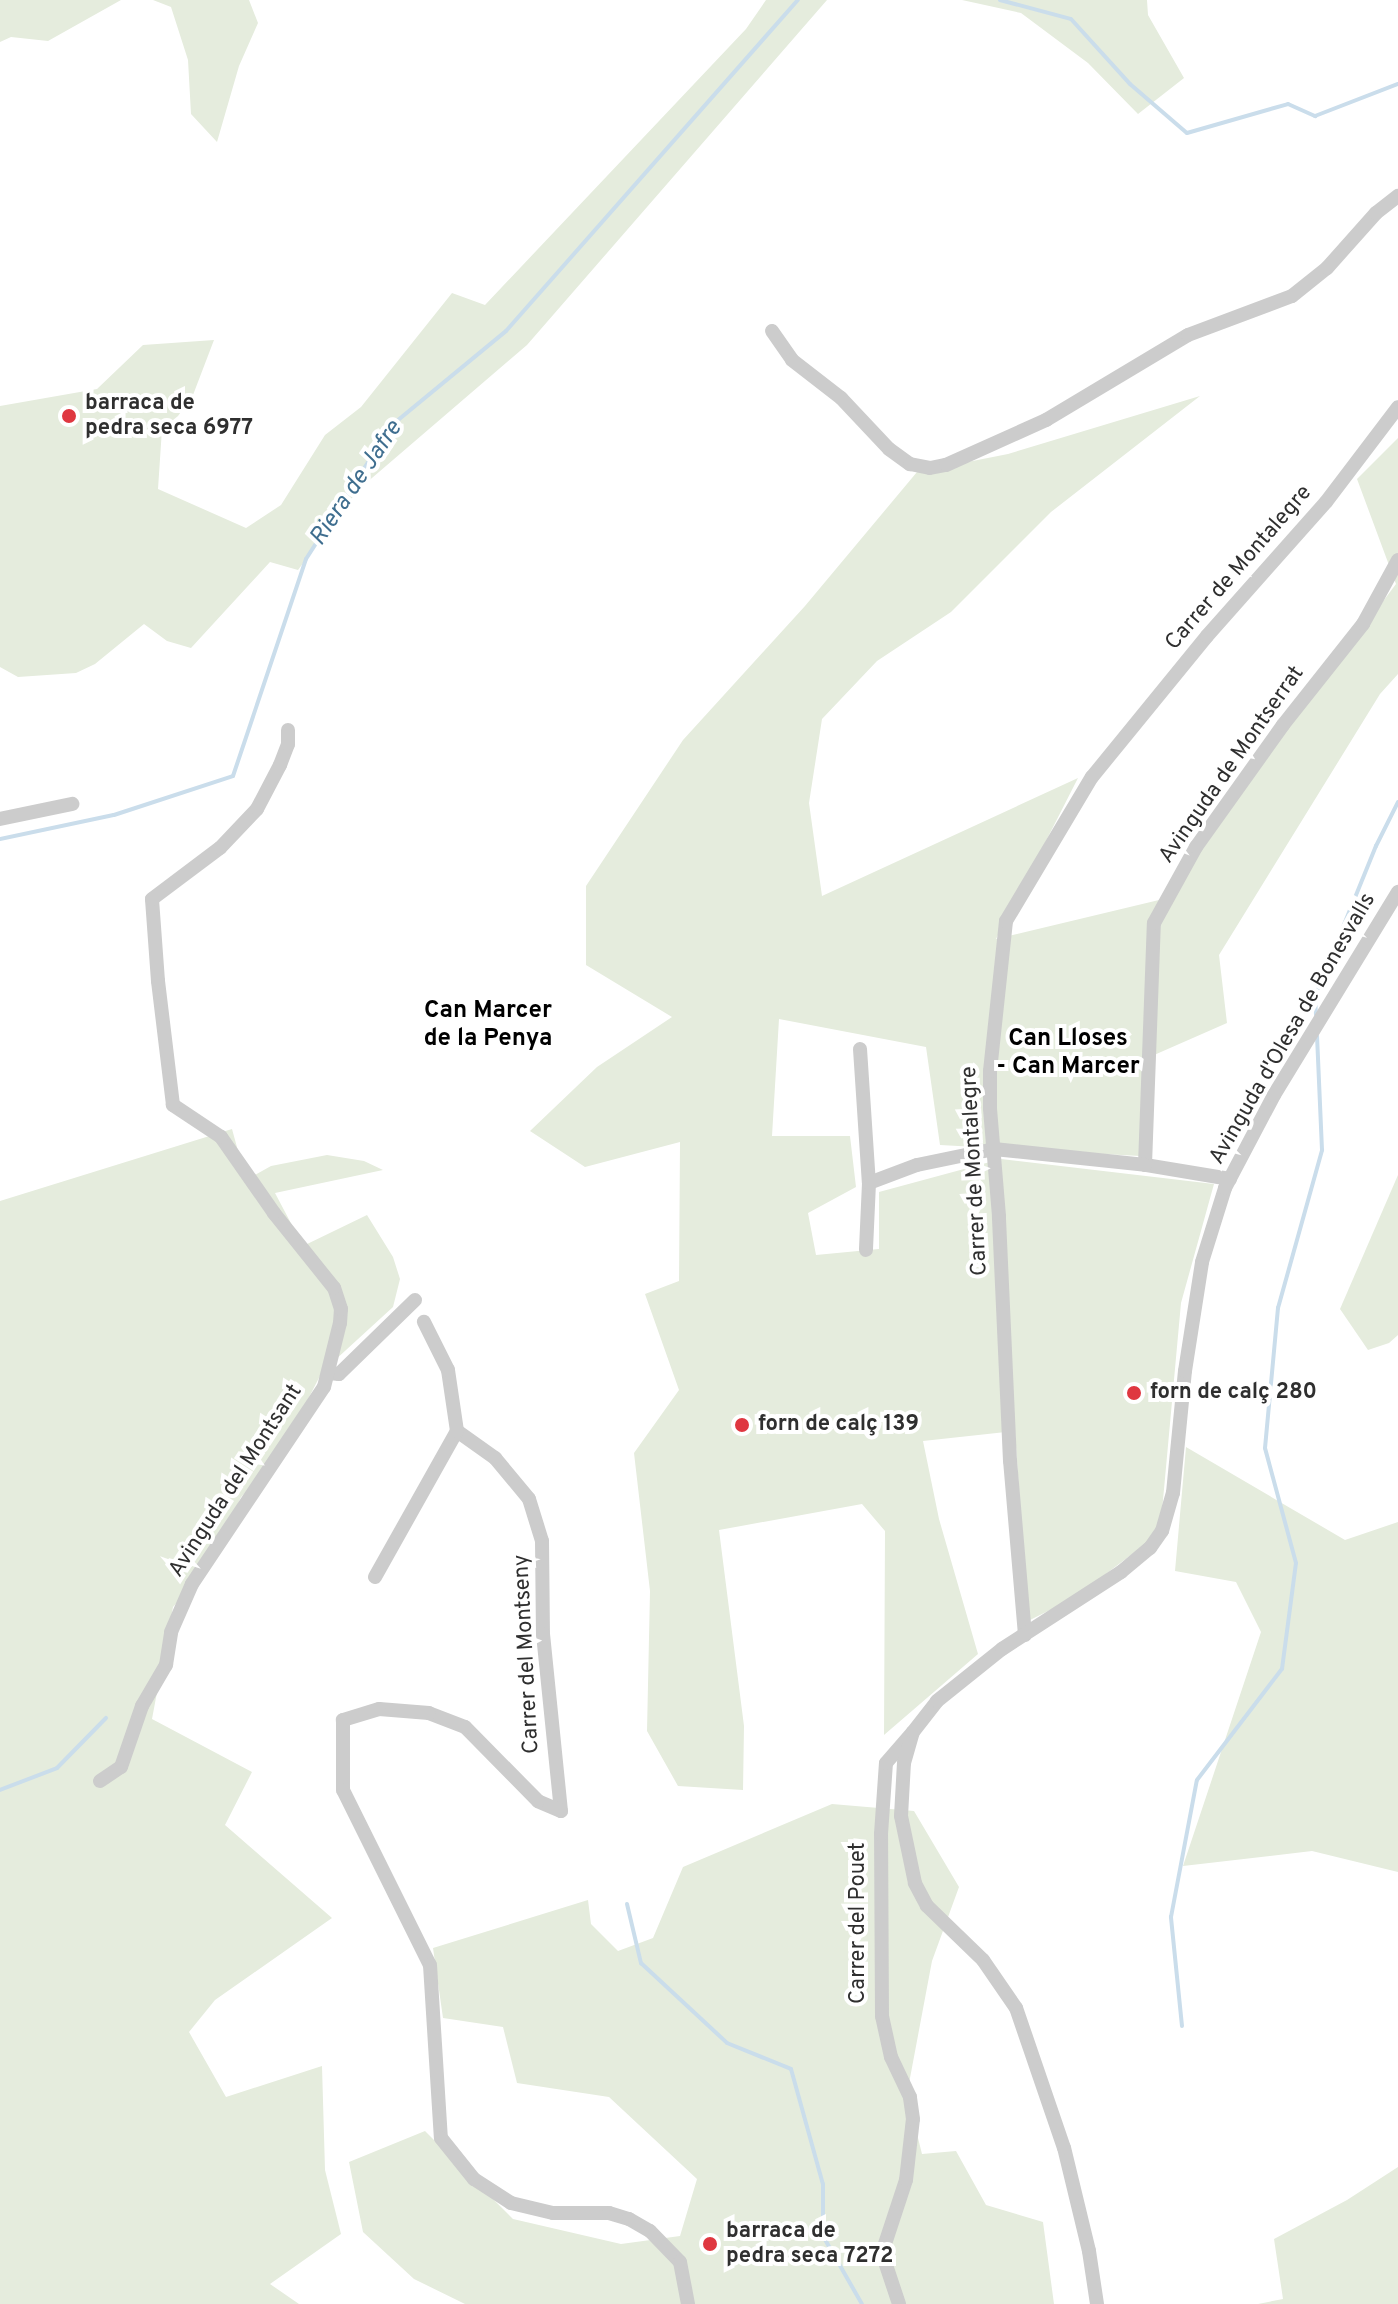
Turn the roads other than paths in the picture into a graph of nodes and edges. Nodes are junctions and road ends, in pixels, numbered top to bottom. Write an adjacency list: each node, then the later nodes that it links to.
1 (1398, 196): 2 (street)
2 (772, 331)
3 (1398, 407): 10 (street, Carrer de Montalegre)
4 (1398, 560): 11 (street, Avinguda de Montserrat)
5 (288, 730): 17 (street, Avinguda del Montsant)
6 (72, 804): 7 (street)
7 (0, 819)
8 (1398, 892): 12 (street, Avinguda d'Olesa de Bonesvalls)
9 (860, 1049): 13 (street)
10 (994, 1149): 11 (street); 13 (street); 20 (street, Carrer de Montalegre)
11 (1145, 1165): 12 (street)
12 (1230, 1179): 20 (street, Avinguda d'Olesa de Bonesvalls)
13 (869, 1183): 14 (street)
14 (866, 1250)
15 (415, 1300): 17 (street)
16 (424, 1322): 18 (street)
17 (329, 1373): 22 (street, Avinguda del Montsant)
18 (457, 1431): 19 (street); 23 (street, Carrer del Montseny)
19 (375, 1577)
20 (1025, 1635): 21 (street, Avinguda d'Olesa de Bonesvalls)
21 (913, 1732): 24 (street, Carrer del Pouet); 25 (street, Avinguda d'Olesa de Bonesvalls)
22 (100, 1781)
23 (688, 2304)
24 (899, 2304)
25 (1097, 2304)

